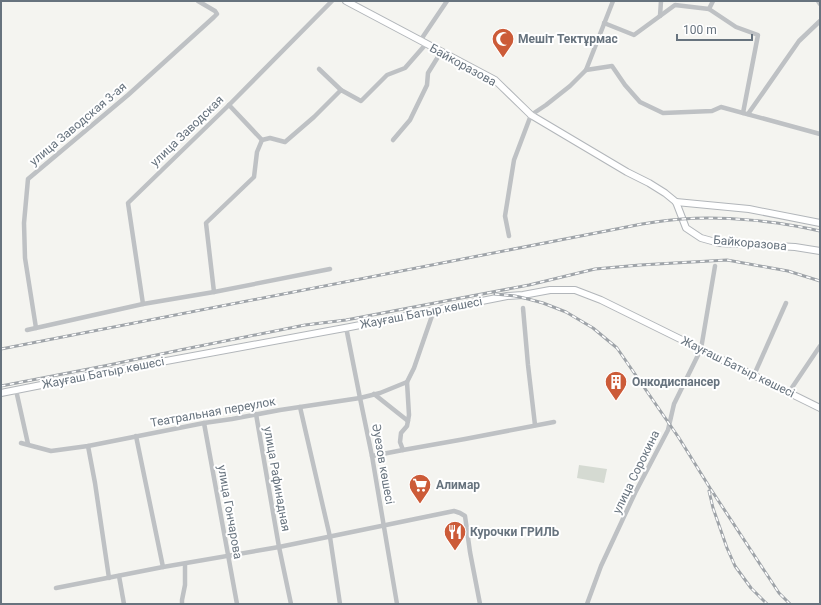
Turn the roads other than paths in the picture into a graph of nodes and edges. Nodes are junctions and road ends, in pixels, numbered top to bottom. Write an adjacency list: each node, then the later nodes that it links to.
1 (198, 1): 37 (street, улица Заводская 3-ая)
2 (332, 1): 19 (street, улица Заводская)
3 (346, 1): 14 (main road, Байкоразова)
4 (447, 1): 14 (street)
5 (613, 1): 13 (street)
6 (661, 1): 11 (street)
7 (713, 1): 10 (street)
8 (818, 1): 9 (street)
9 (820, 4)
10 (709, 9): 11 (street); 20 (street)
11 (660, 16): 13 (street)
12 (820, 22): 20 (street)
13 (604, 23): 17 (street)
14 (423, 43): 15 (main road, Байкоразова); 18 (street)
15 (441, 52): 21 (main road, Байкоразова); 24 (street)
16 (320, 68): 18 (street)
17 (586, 70): 20 (street); 21 (street)
18 (341, 90): 23 (street)
19 (229, 105): 23 (street); 33 (street, улица Заводская)
20 (745, 113): 22 (street)
21 (531, 115): 25 (main road, Байкоразова); 27 (street)
22 (820, 134)
23 (262, 140): 31 (street)
24 (393, 140)
25 (676, 202): 26 (main road); 28 (main road, Байкоразова)
26 (820, 223)
27 (509, 236)
28 (820, 251)
29 (715, 266): 40 (street, улица Сорокина)
30 (330, 268): 31 (street)
31 (214, 292): 33 (street)
32 (786, 303): 41 (street)
33 (143, 304): 37 (street)
34 (523, 308): 54 (street)
35 (434, 310): 36 (main road, Жауғаш Батыр көшесі); 40 (main road, Жауғаш Батыр көшесі); 42 (street)
36 (346, 327): 43 (main road, Жауғаш Батыр көшесі); 47 (street, Әуезов көшесі)
37 (36, 328): 38 (street)
38 (27, 330)
39 (820, 346): 44 (street)
40 (701, 349): 41 (main road, Жауғаш Батыр көшесі); 77 (street, улица Сорокина)
41 (754, 375): 44 (main road, Жауғаш Батыр көшесі)
42 (407, 382): 46 (street, Театральная переулок); 51 (street)
43 (16, 390): 45 (main road, Жауғаш Батыр көшесі); 57 (street)
44 (789, 392): 49 (main road, Жауғаш Батыр көшесі)
45 (1, 393)
46 (374, 394): 47 (street, Театральная переулок); 51 (street)
47 (360, 398): 48 (street, Театральная переулок); 60 (street, Әуезов көшесі)
48 (300, 407): 50 (street, Театральная переулок); 62 (street)
49 (820, 408)
50 (256, 414): 53 (street, Театральная переулок); 63 (street, улица Рафинадная)
51 (408, 421): 59 (street)
52 (554, 422): 54 (street)
53 (204, 423): 55 (street, Театральная переулок); 64 (street, улица Гончарова)
54 (536, 425): 59 (street)
55 (136, 436): 58 (street, Театральная переулок); 66 (street)
56 (21, 443): 57 (street, Театральная переулок)
57 (28, 444): 58 (street, Театральная переулок)
58 (88, 446): 68 (street)
59 (403, 450): 60 (street)
60 (372, 456): 61 (street, Әуезов көшесі)
61 (383, 526): 62 (street, улица Рафинадная); 75 (street, Әуезов көшесі); 76 (street, улица Рафинадная)
62 (330, 537): 63 (street, улица Рафинадная); 74 (street)
63 (279, 547): 64 (street, улица Рафинадная); 73 (street, улица Рафинадная)
64 (228, 556): 65 (street, улица Рафинадная); 72 (street, улица Гончарова)
65 (185, 564): 66 (street, улица Рафинадная); 71 (street)
66 (163, 567): 67 (street, улица Рафинадная)
67 (120, 576): 68 (street, улица Рафинадная); 70 (street)
68 (109, 578): 69 (street, улица Рафинадная)
69 (56, 588)
70 (124, 604)
71 (182, 604)
72 (237, 604)
73 (291, 604)
74 (340, 604)
75 (397, 604)
76 (480, 604)
77 (587, 604)

